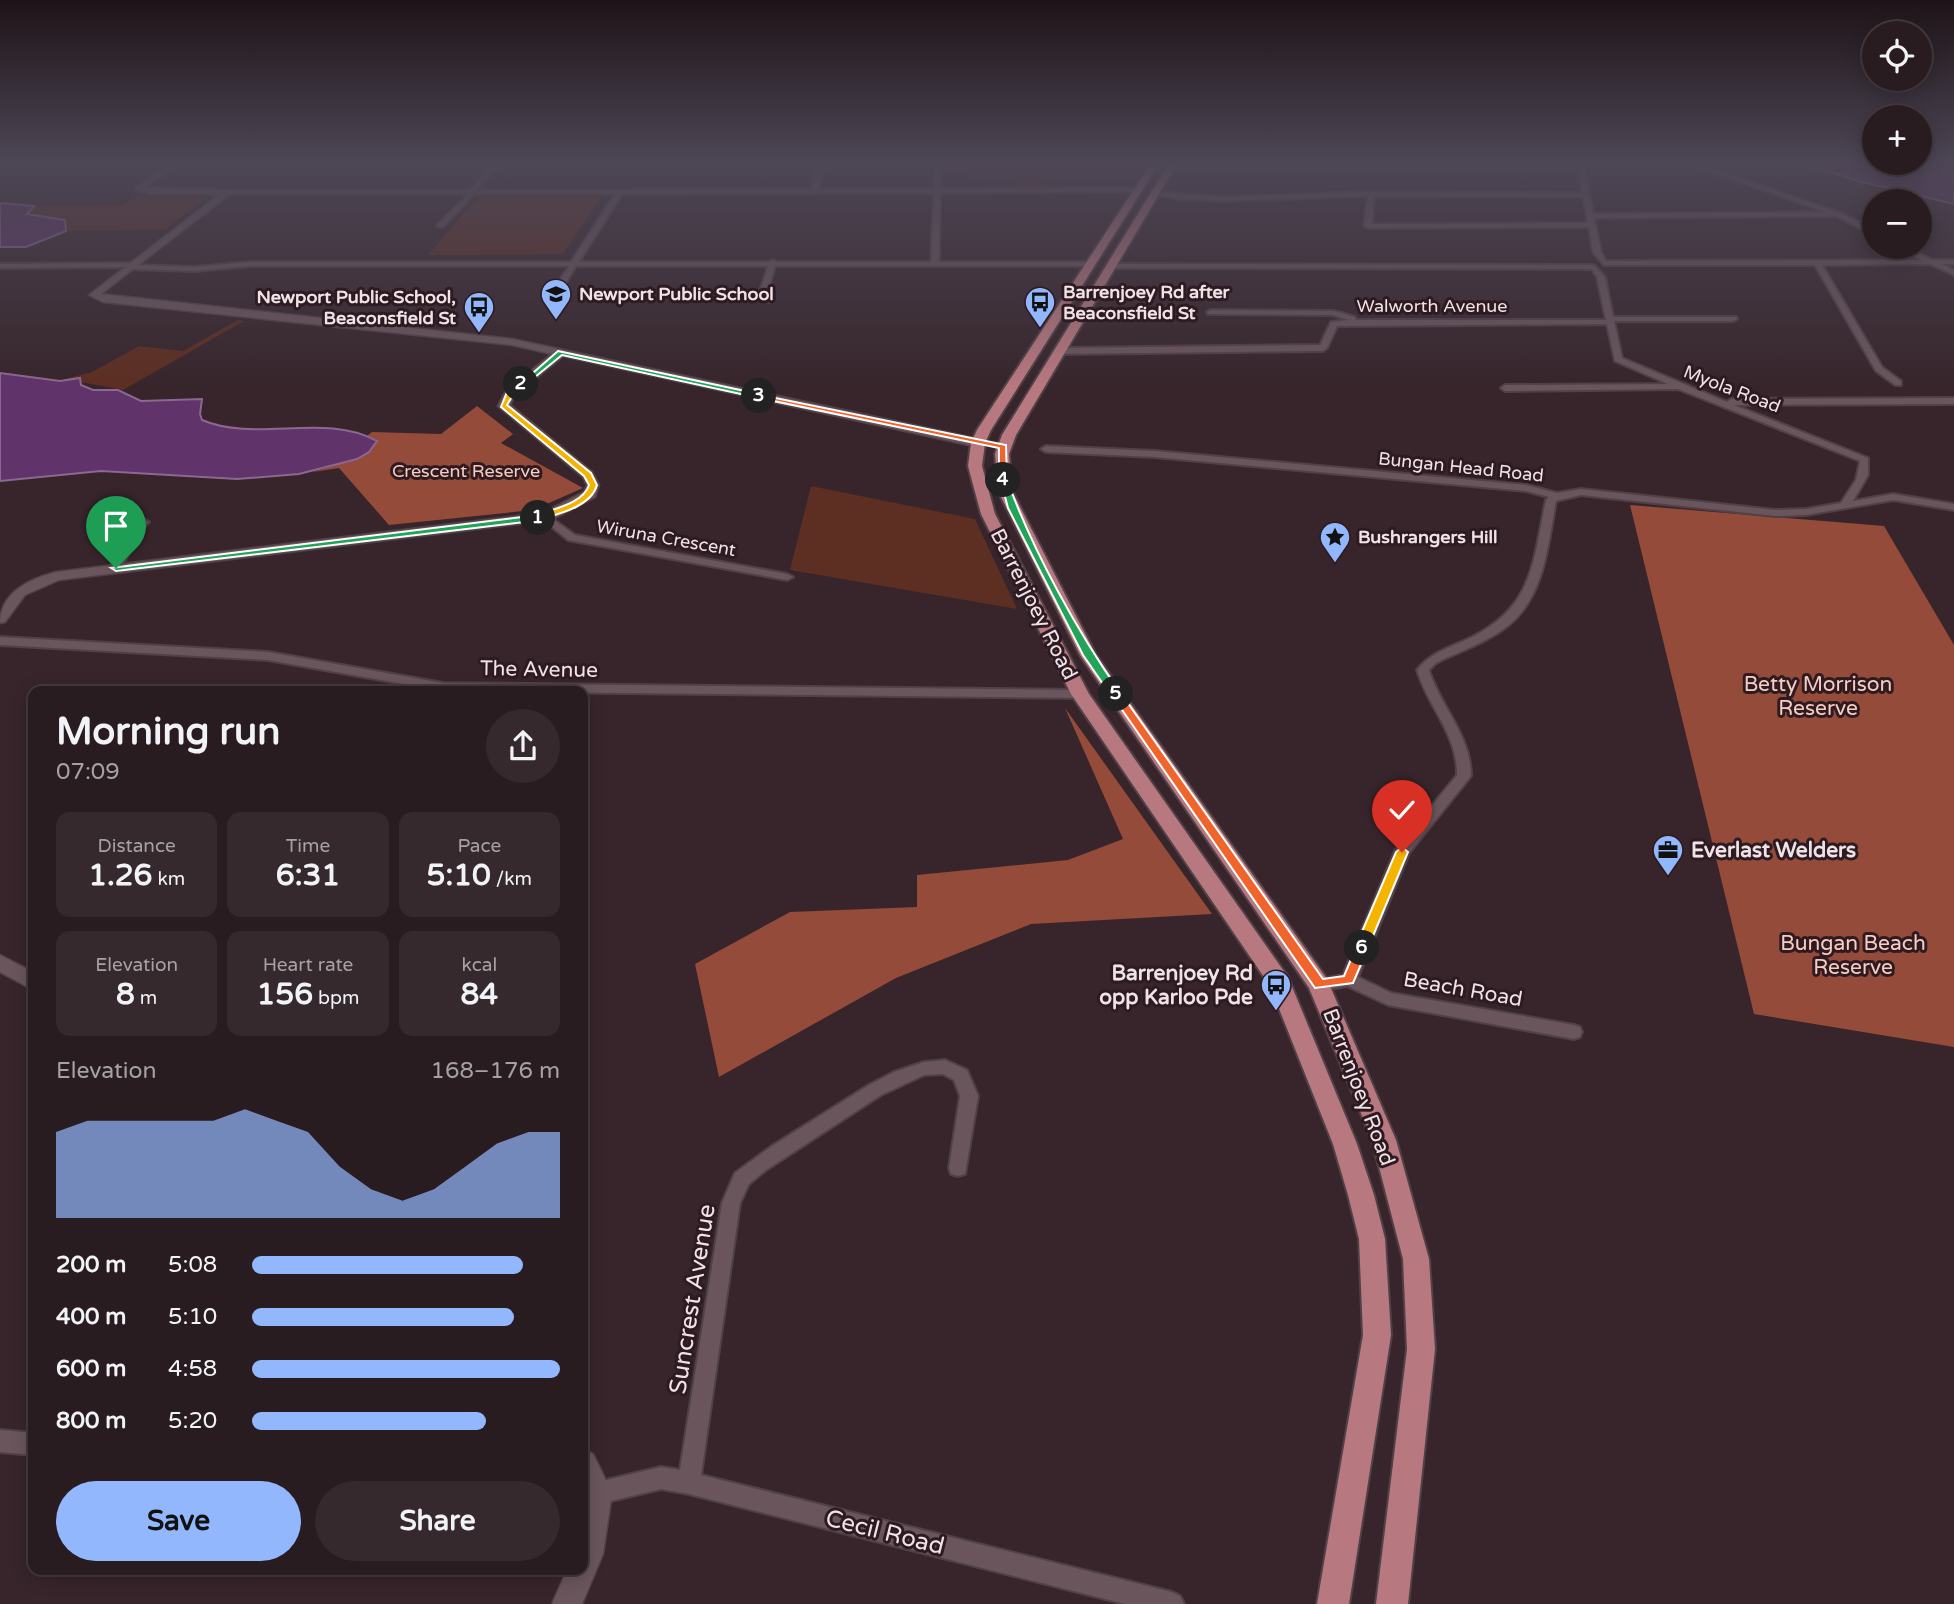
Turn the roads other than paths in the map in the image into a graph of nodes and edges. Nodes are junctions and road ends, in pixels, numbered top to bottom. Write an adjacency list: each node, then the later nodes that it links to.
1 (168, 237): 18 (street)
2 (590, 237): 13 (street)
3 (935, 237): 10 (street)
4 (1108, 237): 14 (main road)
5 (1129, 237): 19 (main road)
6 (1594, 237): 7 (street, Myola Road)
7 (1597, 252): 16 (street, Myola Road); 20 (street, Myola Road)
8 (1922, 259): 11 (street)
9 (773, 262): 10 (street); 13 (street); 23 (street)
10 (935, 262): 14 (street)
11 (1927, 262): 12 (street); 15 (street); 21 (street)
12 (1954, 262)
13 (573, 264): 18 (street); 22 (street)
14 (1091, 264): 19 (main road); 35 (main road)
15 (1818, 264): 20 (street); 30 (street)
16 (1593, 265): 19 (street); 20 (street, Myola Road); 20 (street)
17 (0, 266): 18 (street)
18 (129, 266): 29 (street)
19 (1111, 266): 28 (main road)
20 (1605, 268): 26 (street, Myola Road)
21 (1954, 274)
22 (551, 300)
23 (769, 300)
24 (1211, 312): 27 (street)
25 (1733, 319): 26 (street, Walworth Avenue)
26 (1610, 320): 27 (street, Walworth Avenue); 31 (street, Myola Road)
27 (1358, 321): 28 (street, Walworth Avenue)
28 (1060, 351): 36 (main road)
29 (560, 352): 35 (street); 41 (street)
30 (1898, 383)
31 (1681, 387): 32 (street); 34 (street, Myola Road)
32 (1505, 388)
33 (1954, 401): 34 (street)
34 (1723, 402): 39 (street, Myola Road)
35 (978, 443): 36 (main road); 49 (main road, Barrenjoey Road)
36 (1003, 447): 53 (main road, Barrenjoey Road)
37 (1046, 449): 38 (street, Bungan Head Road)
38 (1557, 496): 39 (street, Bungan Head Road); 52 (street)
39 (1846, 504): 40 (street, Bungan Head Road)
40 (1954, 507)
41 (546, 517): 43 (street); 44 (street, Wiruna Crescent)
42 (144, 522): 43 (street)
43 (116, 568): 45 (street)
44 (787, 578)
45 (0, 619)
46 (0, 641): 47 (street, The Avenue)
47 (437, 686)
48 (588, 689): 49 (street, The Avenue)
49 (1080, 694): 54 (main road, Barrenjoey Road)
50 (0, 962): 51 (street)
51 (28, 979)
52 (1349, 980): 53 (street); 55 (street, Beach Road)
53 (1319, 985): 54 (main road); 67 (main road, Barrenjoey Road)
54 (1293, 1010): 66 (main road, Barrenjoey Road)
55 (1574, 1032)
56 (958, 1168): 60 (street, Suncrest Avenue)
57 (0, 1441): 58 (street)
58 (28, 1444)
59 (588, 1474): 61 (street)
60 (689, 1483): 61 (street, Cecil Road); 65 (street, Cecil Road)
61 (598, 1493): 62 (street)
62 (588, 1556)
63 (579, 1575): 64 (street)
64 (567, 1604)
65 (1172, 1604)
66 (1333, 1604)
67 (1392, 1604)

